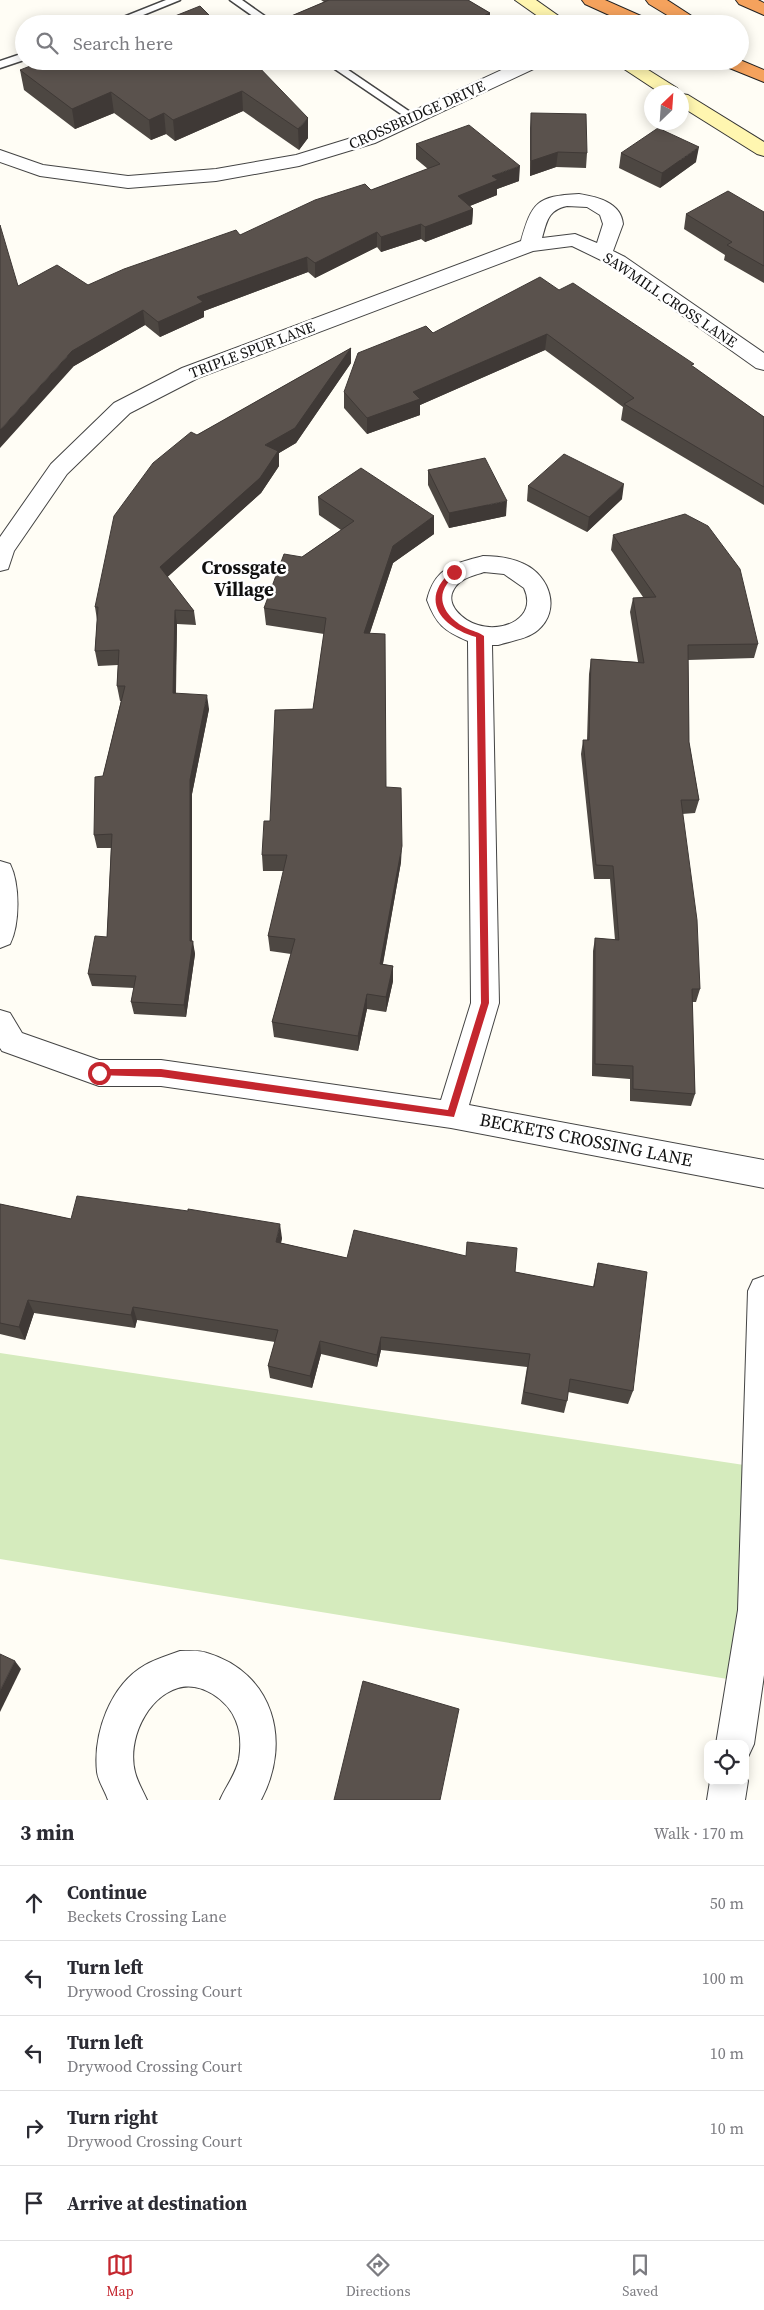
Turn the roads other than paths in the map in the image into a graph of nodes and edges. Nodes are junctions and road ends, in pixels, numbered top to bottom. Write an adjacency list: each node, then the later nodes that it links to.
1 (175, 0): 8 (lane)
2 (235, 0): 9 (lane)
3 (524, 0): 10 (street)
4 (591, 0): 11 (highway)
5 (655, 0): 12 (highway)
6 (745, 0): 7 (highway)
7 (764, 10)
8 (135, 15)
9 (258, 15)
10 (547, 15)
11 (624, 15)
12 (679, 15)
13 (749, 57): 16 (highway)
14 (15, 59): 15 (lane)
15 (0, 65)
16 (764, 66)
17 (342, 70): 24 (lane)
18 (517, 70): 24 (street, CROSSBRIDGE DRIVE)
19 (636, 70): 22 (street)
20 (747, 70): 21 (highway)
21 (764, 78)
22 (660, 85)
23 (689, 103): 25 (street)
24 (414, 118): 26 (street, CROSSBRIDGE DRIVE)
25 (764, 150)
26 (0, 156)
27 (575, 240): 28 (street, TRIPLE SPUR LANE); 29 (street, SAWMILL CROSS LANE)
28 (530, 244): 29 (street); 31 (street, TRIPLE SPUR LANE)
29 (602, 253): 30 (street, SAWMILL CROSS LANE)
30 (764, 363)
31 (1, 555)
32 (480, 636): 36 (street)
33 (0, 872): 34 (street)
34 (0, 936)
35 (0, 1022): 36 (street, BECKETS CROSSING LANE)
36 (451, 1115): 37 (street, BECKETS CROSSING LANE)
37 (764, 1174)
38 (764, 1291): 39 (street)
39 (736, 1740)
40 (728, 1785): 43 (street)
41 (128, 1800): 42 (street)
42 (238, 1800)
43 (726, 1800)

